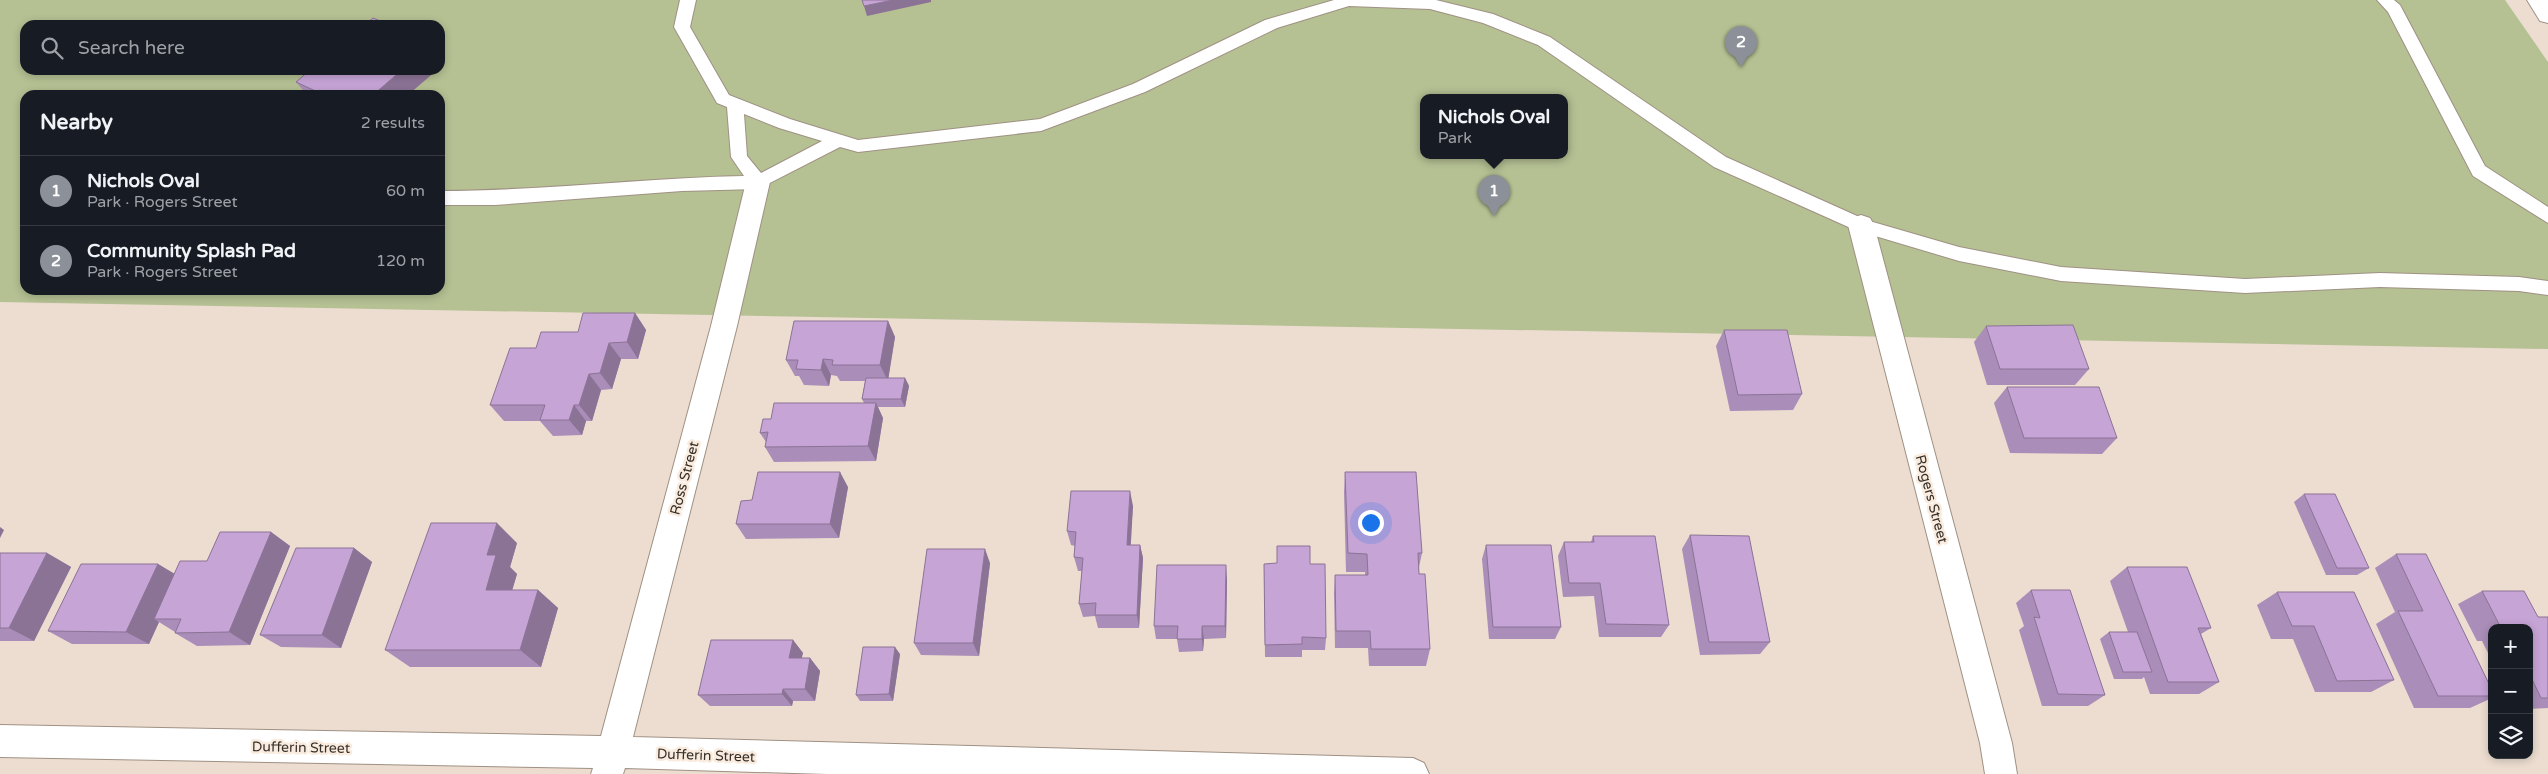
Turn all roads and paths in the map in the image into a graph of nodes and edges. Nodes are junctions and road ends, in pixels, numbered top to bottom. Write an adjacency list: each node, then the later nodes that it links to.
1 (688, 0): 5 (lane)
2 (2385, 0): 9 (lane)
3 (2538, 0): 4 (street)
4 (2548, 15)
5 (735, 104): 6 (lane); 7 (lane)
6 (839, 140): 7 (lane); 10 (lane)
7 (758, 182): 8 (lane); 13 (street, Ross Street)
8 (445, 198)
9 (2548, 216)
10 (1861, 225): 11 (lane); 16 (street, Rogers Street)
11 (2548, 288)
12 (0, 741): 13 (street, Dufferin Street)
13 (609, 763): 14 (street, Dufferin Street)
14 (1343, 774): 15 (street, Dufferin Street)
15 (1412, 774)
16 (2001, 774)

